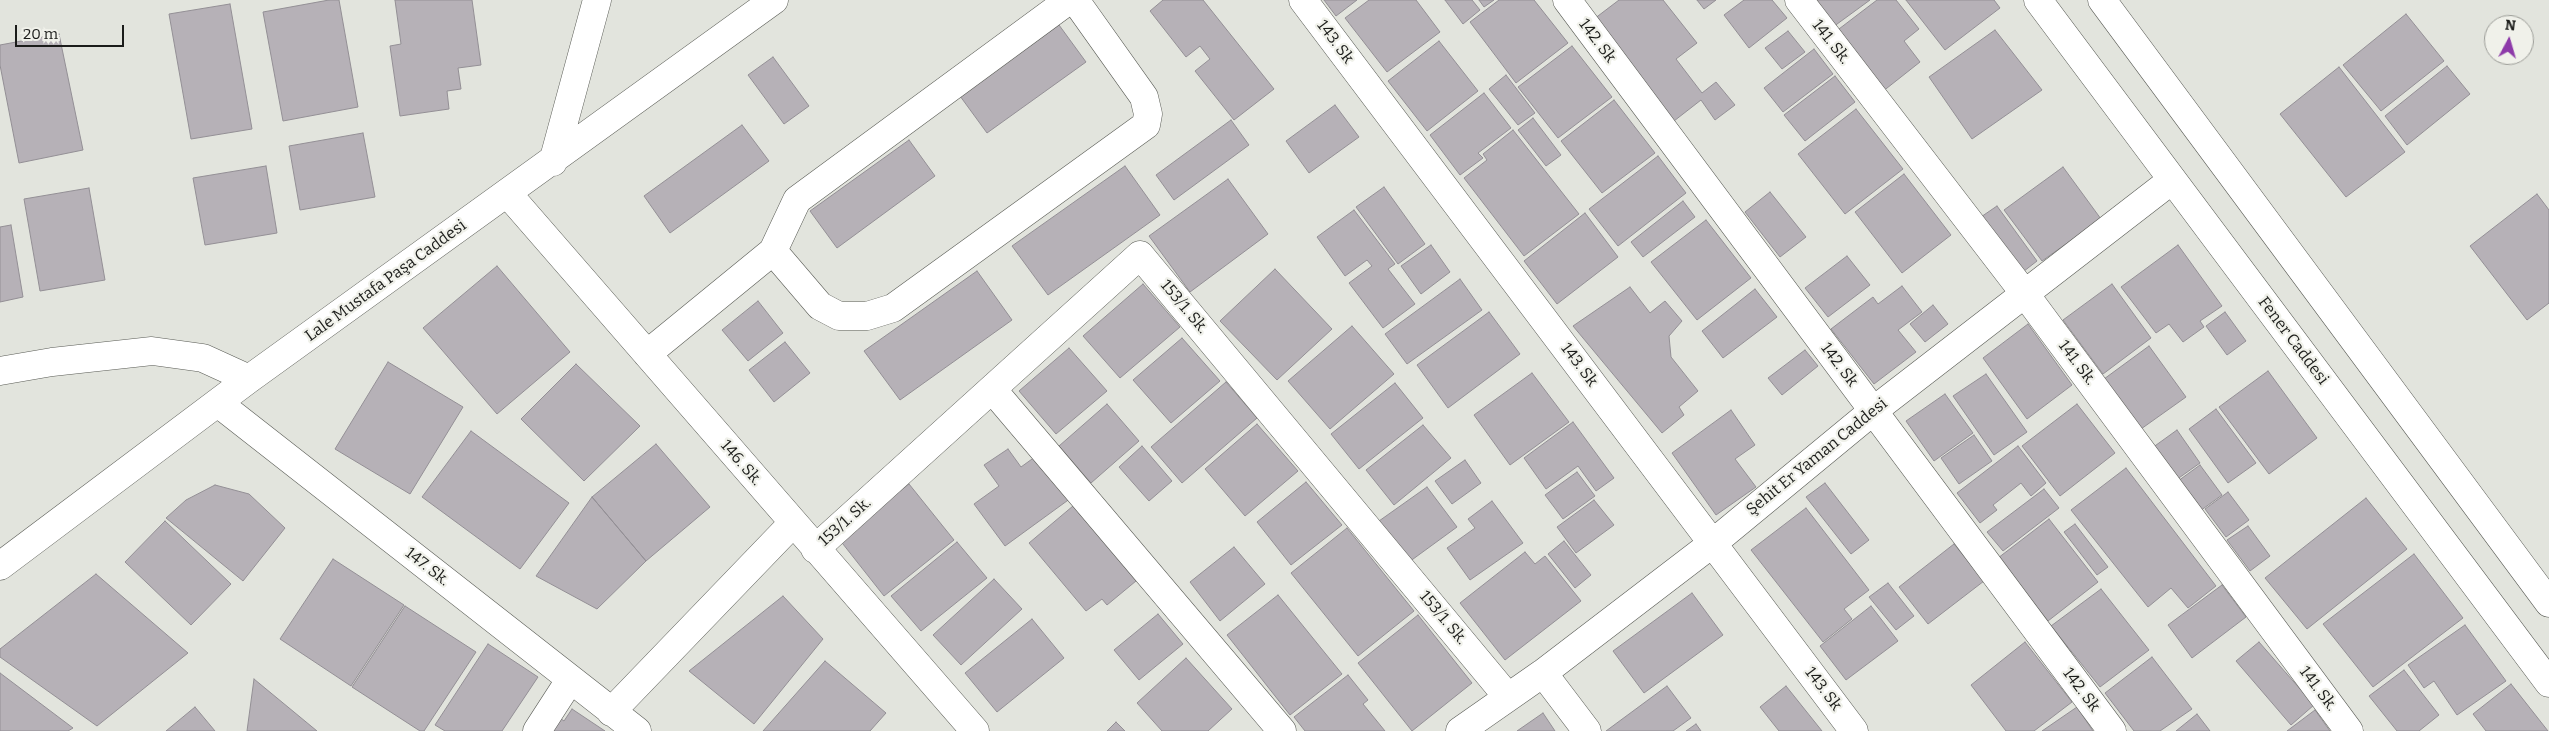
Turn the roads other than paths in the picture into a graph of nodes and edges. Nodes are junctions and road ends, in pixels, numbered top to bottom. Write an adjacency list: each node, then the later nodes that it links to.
1 (597, 0): 10 (street)
2 (774, 0): 10 (street, Lale Mustafa Paşa Caddesi)
3 (1068, 0): 13 (street)
4 (1075, 0): 13 (street)
5 (1303, 0): 22 (street, 143. Sk)
6 (1566, 0): 20 (street, 142. Sk)
7 (1799, 0): 14 (street, 141. Sk.)
8 (2038, 0): 11 (street, Fener Caddesi)
9 (2102, 0): 25 (street)
10 (553, 162): 12 (street, Lale Mustafa Paşa Caddesi)
11 (2172, 180): 14 (street, Şehit Er Yaman Caddesi); 28 (street, Fener Caddesi)
12 (508, 194): 15 (street, 146. Sk.); 17 (street, Lale Mustafa Paşa Caddesi)
13 (773, 251): 15 (street)
14 (2025, 294): 20 (street, Şehit Er Yaman Caddesi); 39 (street, 141. Sk.)
15 (647, 354): 21 (street, 146. Sk.)
16 (0, 371): 17 (street)
17 (249, 379): 19 (street, Lale Mustafa Paşa Caddesi)
18 (992, 389): 23 (street, 153/1. Sk.); 29 (street, 153/1. Sk.); 34 (street)
19 (218, 403): 24 (street, Lale Mustafa Paşa Caddesi); 27 (street, 147. Sk.)
20 (1873, 411): 22 (street, Şehit Er Yaman Caddesi); 38 (street, 142. Sk)
21 (793, 523): 23 (street, 146. Sk.); 30 (street)
22 (1712, 542): 26 (street, Şehit Er Yaman Caddesi); 37 (street, 143. Sk)
23 (815, 549): 33 (street, 146. Sk.)
24 (0, 566)
25 (2549, 603)
26 (1543, 673): 29 (street, Şehit Er Yaman Caddesi); 36 (street)
27 (570, 680): 30 (street, 147. Sk.); 31 (street)
28 (2549, 683)
29 (1508, 696): 35 (street, Şehit Er Yaman Caddesi)
30 (611, 712): 32 (street, 147. Sk.)
31 (537, 731)
32 (637, 731)
33 (975, 731)
34 (1282, 731)
35 (1460, 731)
36 (1587, 731)
37 (1854, 731)
38 (2112, 731)
39 (2349, 731)

